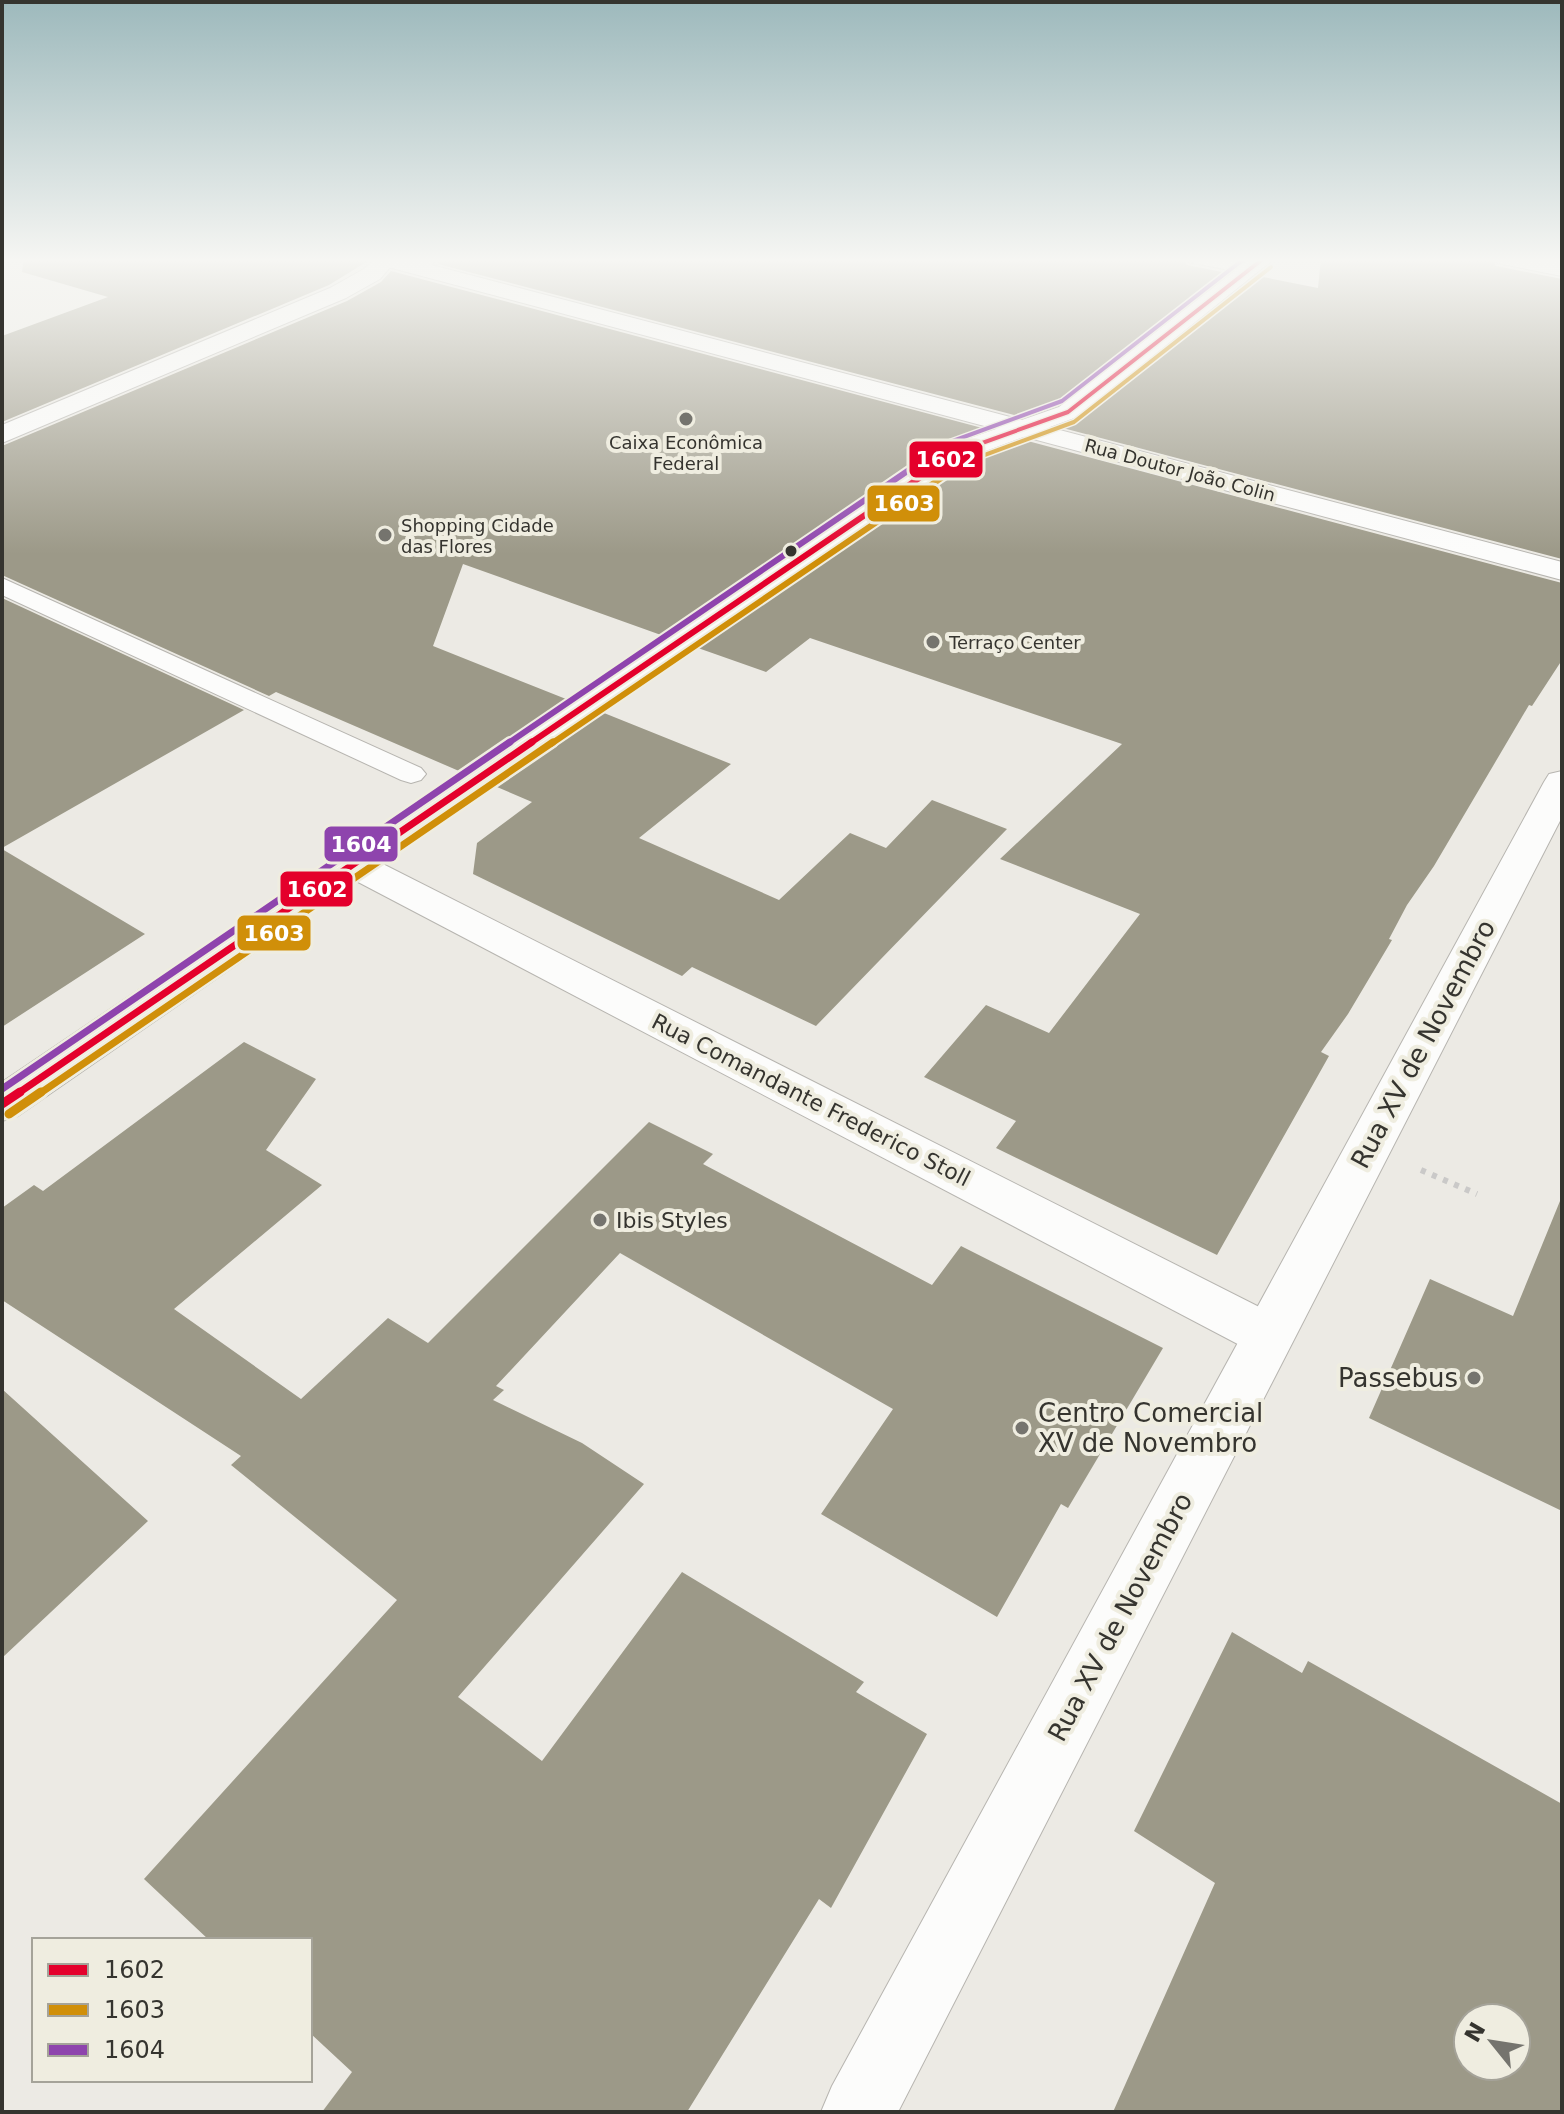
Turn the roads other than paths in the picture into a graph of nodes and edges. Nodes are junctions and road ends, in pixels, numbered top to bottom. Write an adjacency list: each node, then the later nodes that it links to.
1 (187, 357): 5 (main road)
2 (764, 357): 4 (main road, Rua Doutor João Colin)
3 (1138, 357): 4 (main road)
4 (1022, 428): 6 (main road, Rua Doutor João Colin); 10 (main road)
5 (2, 435)
6 (1562, 571)
7 (2, 586): 8 (lane)
8 (411, 774)
9 (1562, 782): 12 (main road, Rua XV de Novembro)
10 (353, 864): 11 (main road); 12 (main road, Rua Comandante Frederico Stoll)
11 (2, 1104)
12 (1269, 1336): 13 (main road, Rua XV de Novembro)
13 (858, 2112)

